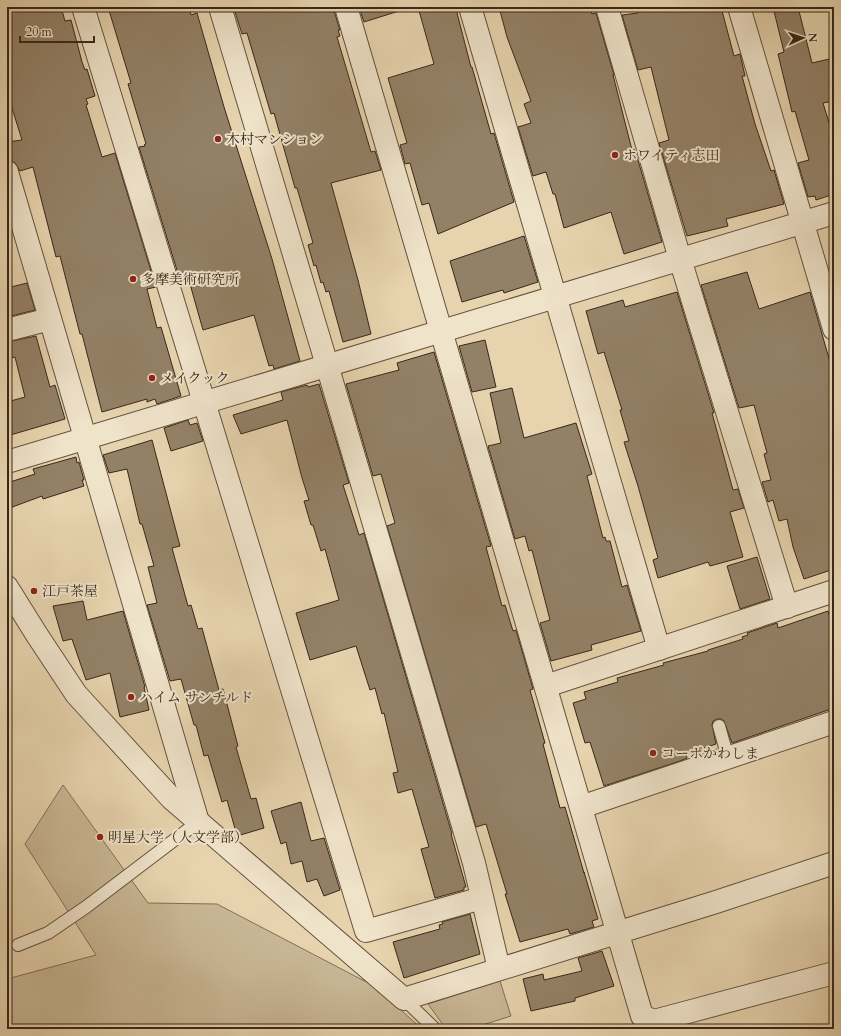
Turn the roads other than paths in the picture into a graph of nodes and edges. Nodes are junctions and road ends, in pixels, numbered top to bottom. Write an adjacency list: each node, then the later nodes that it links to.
1 (83, 7): 17 (street)
2 (220, 7): 16 (street)
3 (346, 7): 15 (street)
4 (470, 7): 11 (street)
5 (607, 7): 10 (street)
6 (739, 7): 9 (street)
7 (7, 174): 12 (street)
8 (834, 213): 9 (street)
9 (802, 223): 10 (street); 13 (street)
10 (680, 259): 11 (street); 22 (street)
11 (555, 297): 15 (street); 23 (street)
12 (50, 319): 14 (street); 18 (street)
13 (834, 329)
14 (7, 330)
15 (442, 331): 16 (street); 24 (street)
16 (327, 365): 17 (street); 31 (street)
17 (204, 403): 18 (street); 31 (street)
18 (86, 438): 19 (street); 29 (street)
19 (7, 462)
20 (7, 587): 29 (street)
21 (834, 591): 22 (street)
22 (786, 607): 23 (street)
23 (659, 649): 24 (street)
24 (546, 686): 28 (street)
25 (834, 722): 27 (street)
26 (719, 726): 27 (lane)
27 (728, 758): 28 (street)
28 (581, 807): 32 (street)
29 (198, 822): 33 (lane); 36 (street)
30 (834, 864): 32 (street)
31 (482, 898): 34 (street)
32 (618, 933): 34 (street); 35 (street)
33 (18, 945)
34 (499, 969): 36 (street)
35 (834, 973)
36 (404, 999): 37 (lane)
37 (435, 1029)

